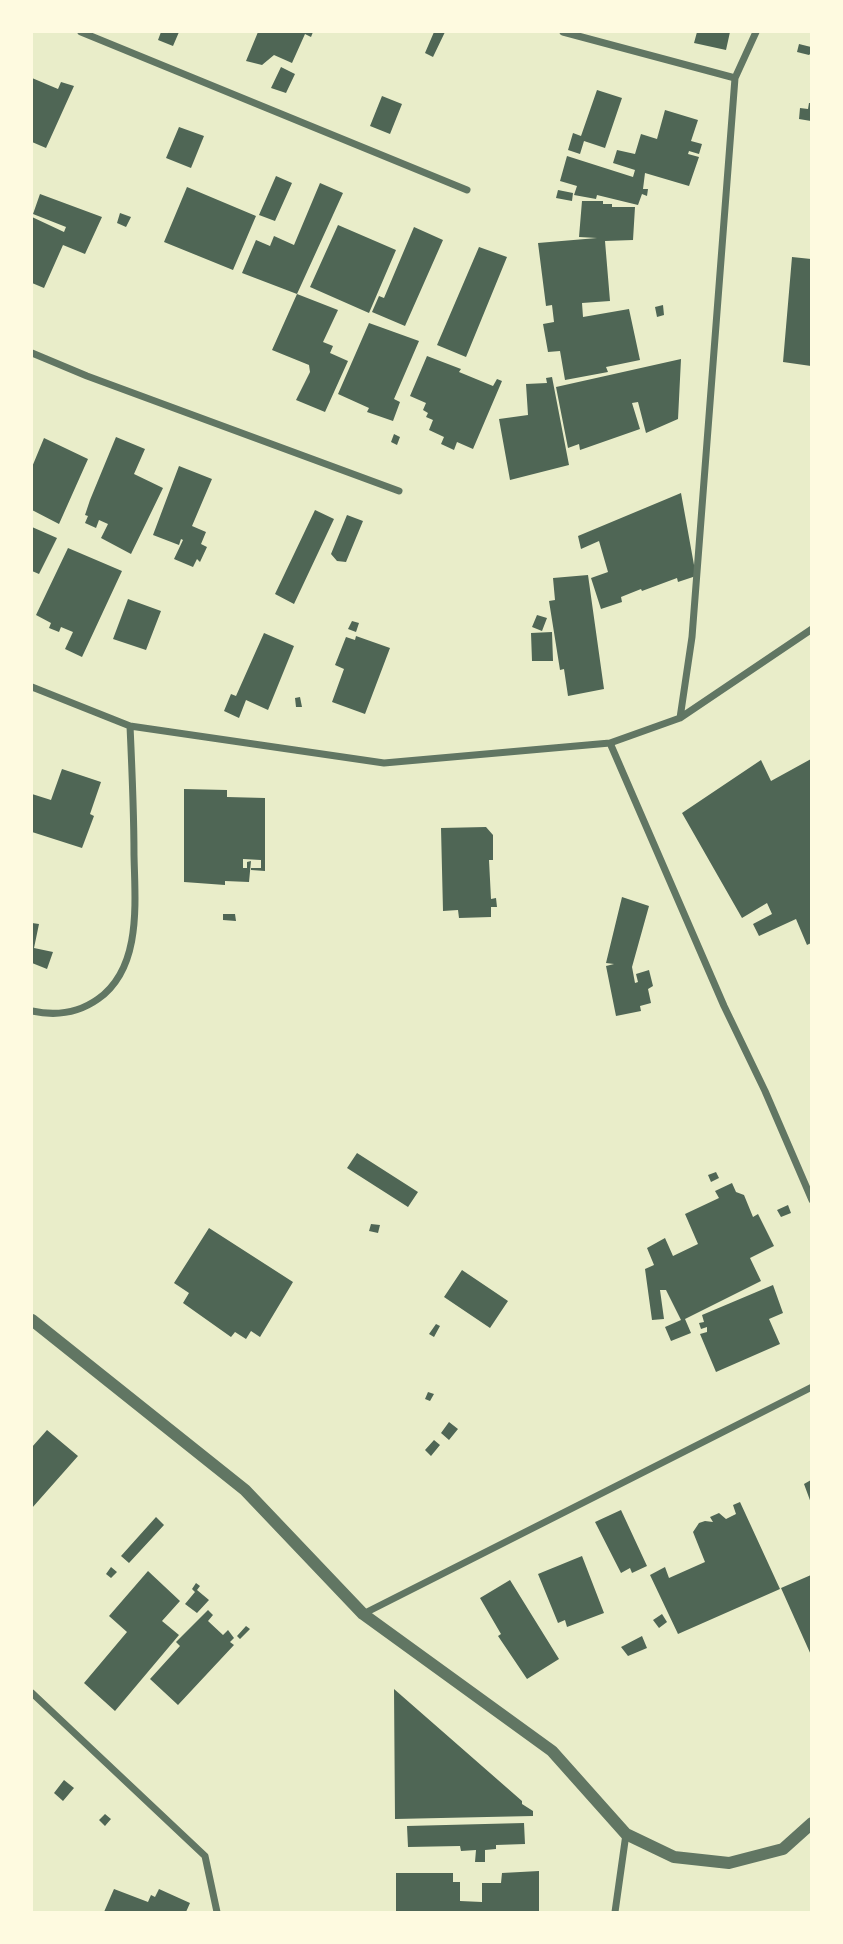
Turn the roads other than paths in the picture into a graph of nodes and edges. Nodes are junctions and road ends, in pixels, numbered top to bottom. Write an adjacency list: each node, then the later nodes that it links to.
1 (81, 32): 5 (street)
2 (563, 32): 4 (street)
3 (756, 32): 4 (street)
4 (735, 78): 10 (street)
5 (467, 190)
6 (32, 353): 7 (street)
7 (399, 491)
8 (811, 629): 10 (street)
9 (32, 687): 11 (street)
10 (680, 718): 12 (street)
11 (130, 726): 12 (street); 13 (street)
12 (610, 743): 14 (street)
13 (32, 1011)
14 (811, 1200)
15 (32, 1320): 17 (street)
16 (811, 1387): 17 (street)
17 (363, 1614): 20 (street)
18 (32, 1693): 21 (street)
19 (811, 1823): 20 (street)
20 (626, 1834): 22 (street)
21 (217, 1913)
22 (615, 1913)

